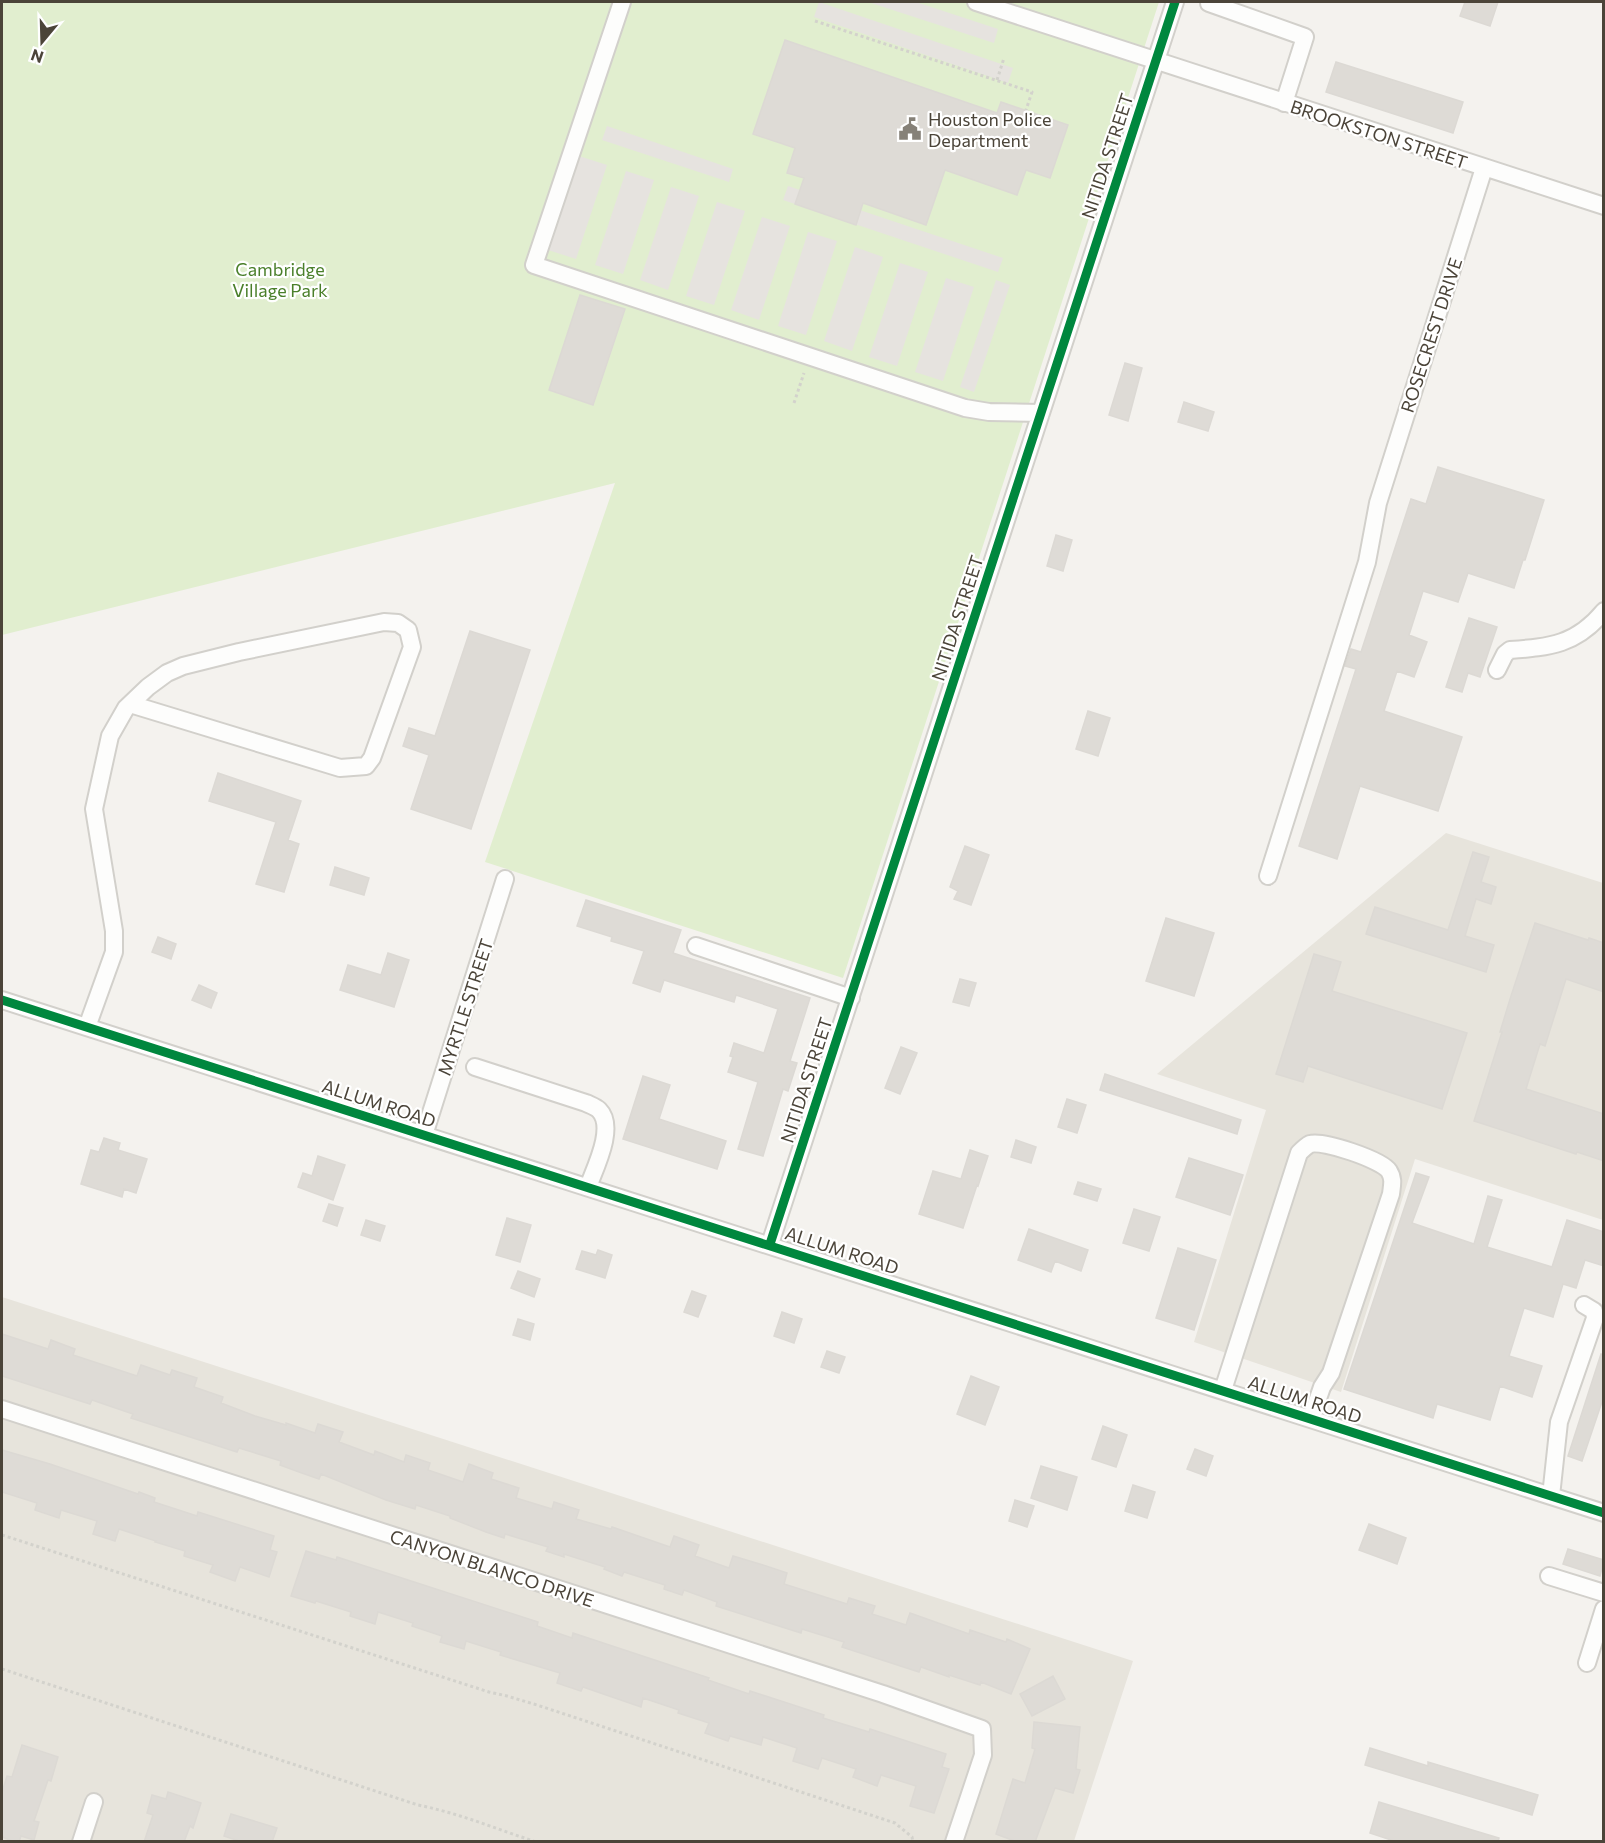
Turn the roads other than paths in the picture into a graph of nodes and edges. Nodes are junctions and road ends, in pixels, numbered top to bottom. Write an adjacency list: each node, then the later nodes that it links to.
1 (622, 2): 9 (street)
2 (976, 2): 5 (street, BROOKSTON STREET)
3 (1175, 2): 5 (street, NITIDA STREET)
4 (1209, 2): 6 (street)
5 (1156, 60): 6 (street, BROOKSTON STREET); 9 (street, NITIDA STREET)
6 (1284, 103): 7 (street, BROOKSTON STREET)
7 (1484, 168): 8 (street, BROOKSTON STREET); 13 (street, ROSECREST DRIVE)
8 (1604, 206)
9 (1041, 413): 16 (street, NITIDA STREET)
10 (1604, 611): 11 (street)
11 (1497, 670)
12 (130, 704): 12 (street); 18 (street)
13 (1268, 876)
14 (505, 879): 20 (street, MYRTLE STREET)
15 (696, 946): 16 (street)
16 (850, 998): 22 (street, NITIDA STREET)
17 (2, 1000): 18 (street, ALLUM ROAD)
18 (87, 1027): 20 (street, ALLUM ROAD)
19 (475, 1067): 21 (street)
20 (424, 1135): 21 (street, ALLUM ROAD)
21 (588, 1187): 22 (street, ALLUM ROAD)
22 (770, 1244): 24 (street, ALLUM ROAD)
23 (1584, 1305): 27 (street)
24 (1223, 1390): 26 (street, ALLUM ROAD); 26 (street)
25 (2, 1409): 35 (street, CANYON BLANCO DRIVE)
26 (1311, 1419): 27 (street, ALLUM ROAD)
27 (1551, 1496): 28 (street, ALLUM ROAD)
28 (1604, 1513)
29 (1549, 1576): 30 (street)
30 (1604, 1593)
31 (1604, 1609): 32 (street)
32 (1587, 1663)
33 (94, 1802): 34 (street)
34 (81, 1842)
35 (954, 1842)

